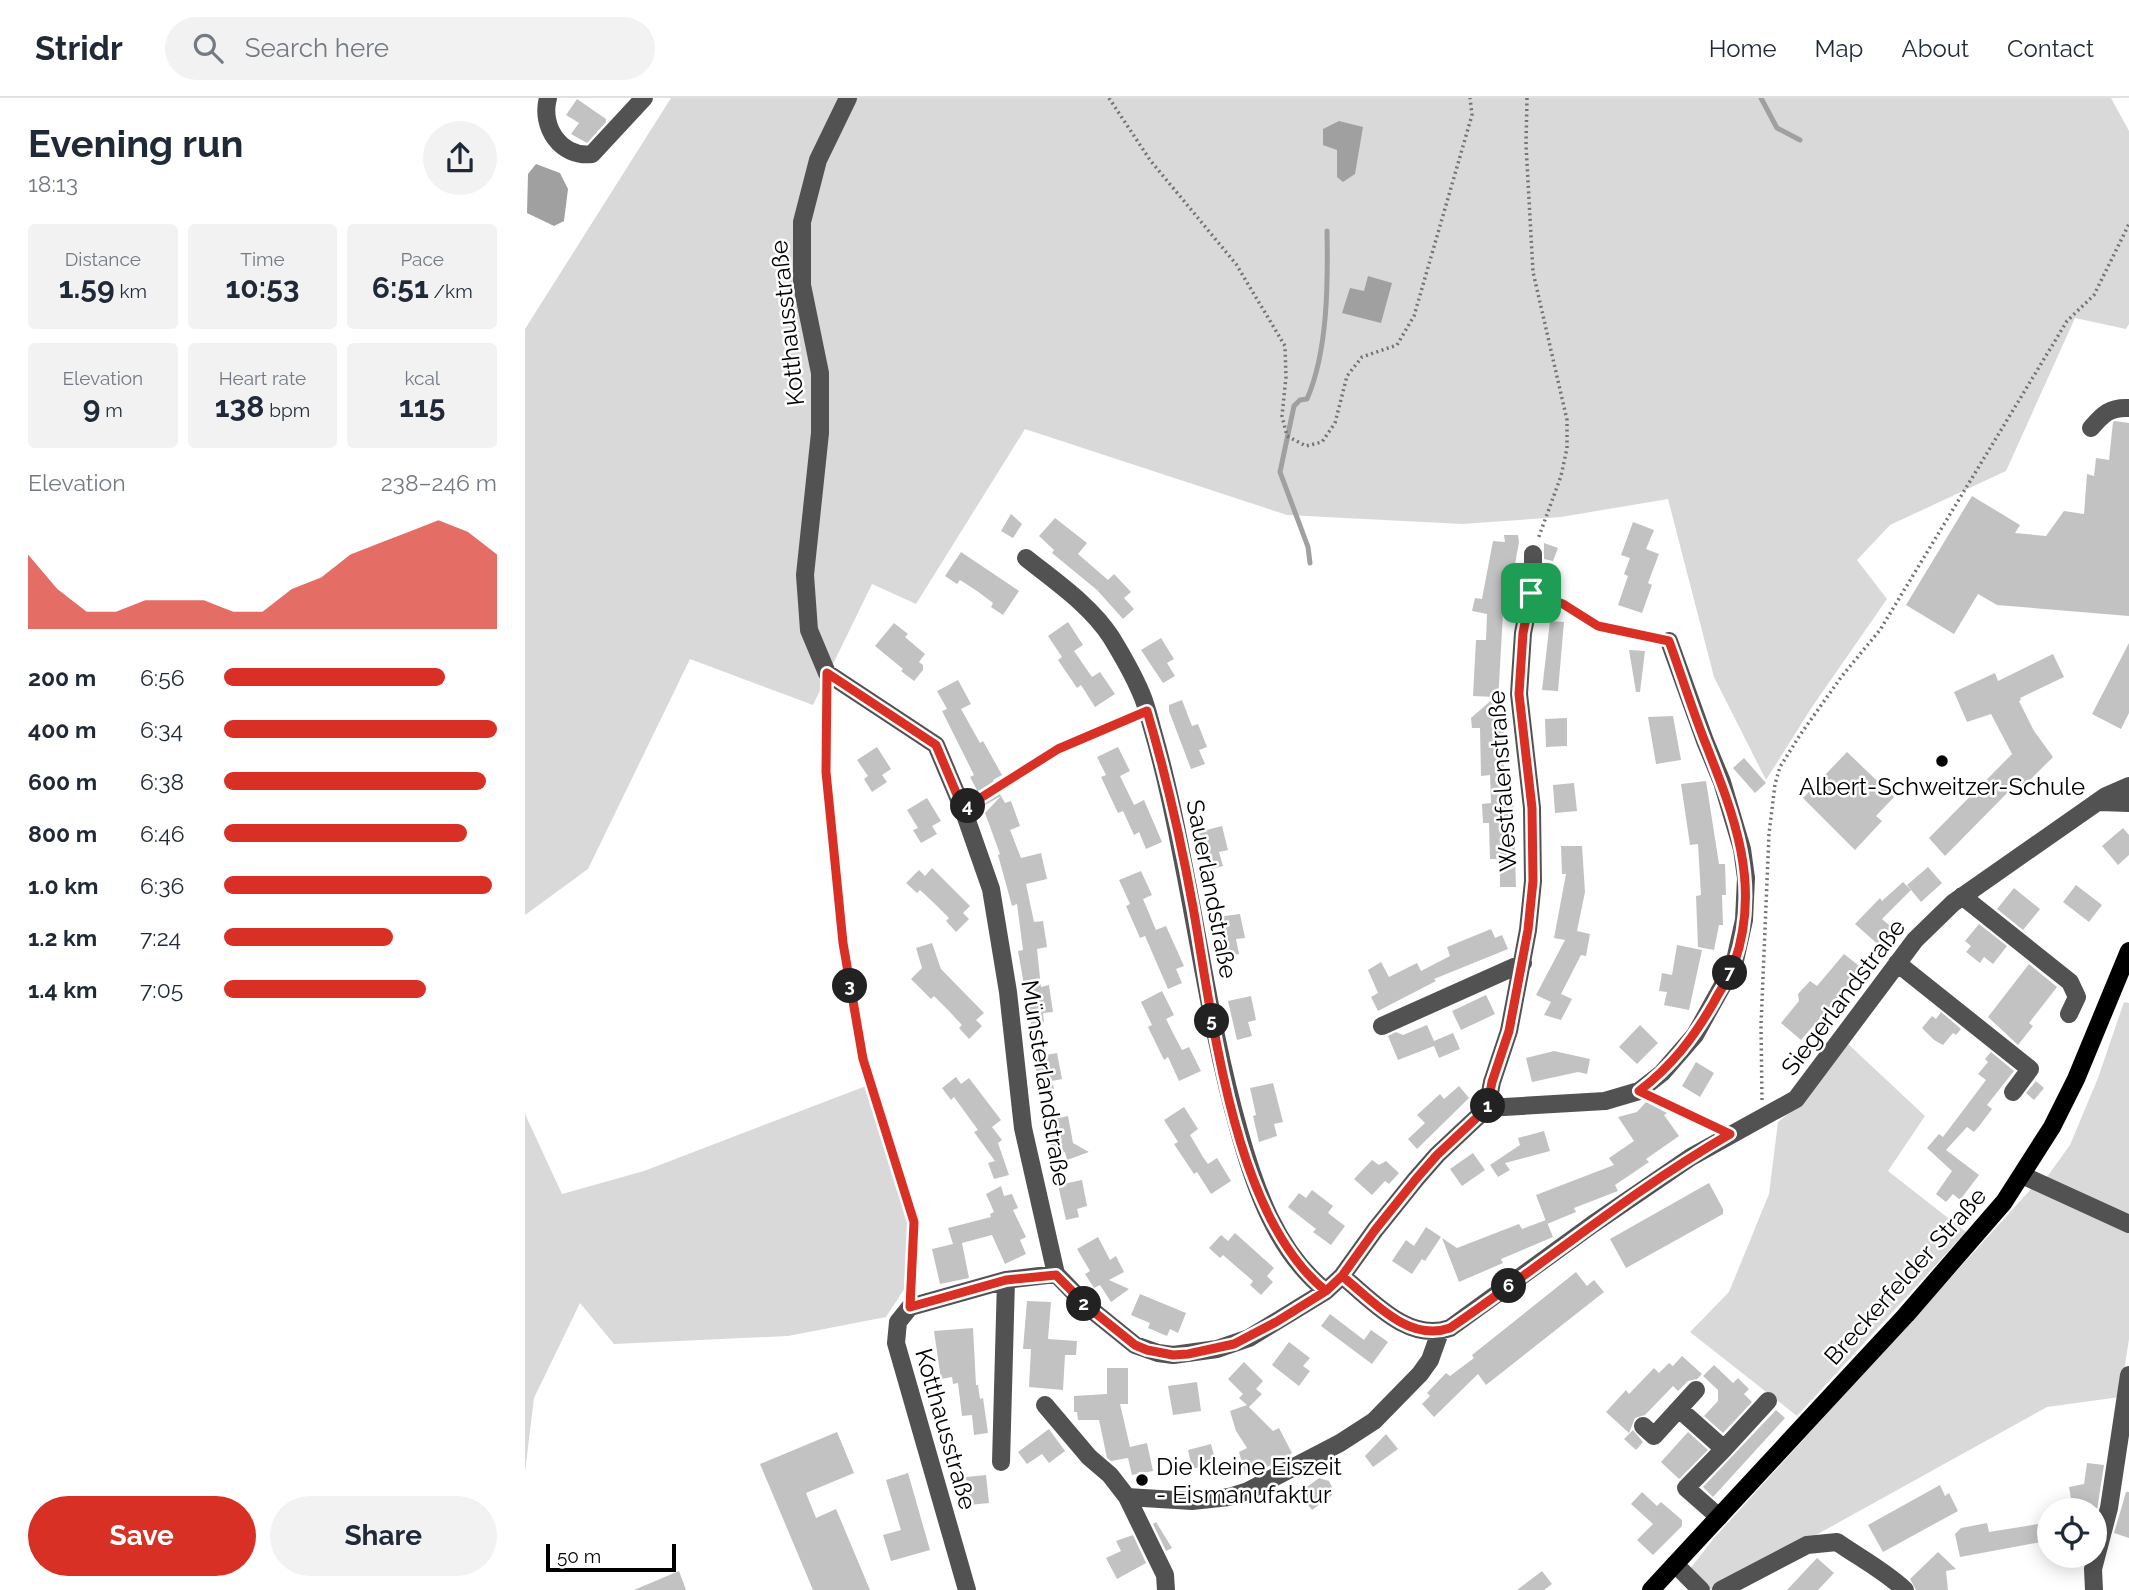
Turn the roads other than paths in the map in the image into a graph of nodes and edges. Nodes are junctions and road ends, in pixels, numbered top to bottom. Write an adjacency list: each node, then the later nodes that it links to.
1 (548, 98): 2 (street)
2 (644, 98)
3 (848, 98): 9 (street, Kotthausstraße)
4 (2129, 408): 5 (street)
5 (2091, 428)
6 (1533, 554): 15 (street, Westfalenstraße)
7 (1026, 558): 26 (street, Sauerlandstraße)
8 (1669, 641): 20 (street)
9 (827, 673): 23 (street, Münsterlandstraße)
10 (2129, 786): 11 (street, Siegerlandstraße)
11 (2097, 803): 12 (street); 13 (street, Siegerlandstraße)
12 (2129, 803)
13 (1962, 896): 16 (street, Siegerlandstraße); 17 (street)
14 (2129, 951): 21 (main road, Breckerfelder Straße)
15 (1523, 963): 18 (street); 20 (street, Westfalenstraße)
16 (1897, 963): 19 (street); 27 (street, Siegerlandstraße)
17 (2070, 1014)
18 (1382, 1026)
19 (2013, 1092)
20 (1487, 1108): 24 (street)
21 (2022, 1175): 22 (street); 37 (main road, Breckerfelder Straße)
22 (2129, 1224)
23 (1056, 1275): 25 (street); 26 (street)
24 (1342, 1276): 26 (street); 27 (street)
25 (1006, 1280): 35 (street); 39 (street, Kotthausstraße)
26 (1326, 1291)
27 (1440, 1332): 36 (street)
28 (2129, 1375): 45 (street)
29 (1696, 1391): 32 (street)
30 (1768, 1401): 34 (street)
31 (1045, 1405): 36 (street)
32 (1679, 1409): 33 (street); 34 (street)
33 (1643, 1426)
34 (1724, 1449): 37 (street)
35 (1000, 1462)
36 (1130, 1496): 40 (street)
37 (1719, 1517): 38 (main road, Breckerfelder Straße)
38 (1675, 1564): 41 (main road, Breckerfelder Straße); 42 (street)
39 (967, 1590)
40 (1166, 1590)
41 (1651, 1590)
42 (1701, 1590)
43 (1721, 1590): 44 (street)
44 (1905, 1590)
45 (2094, 1590)

